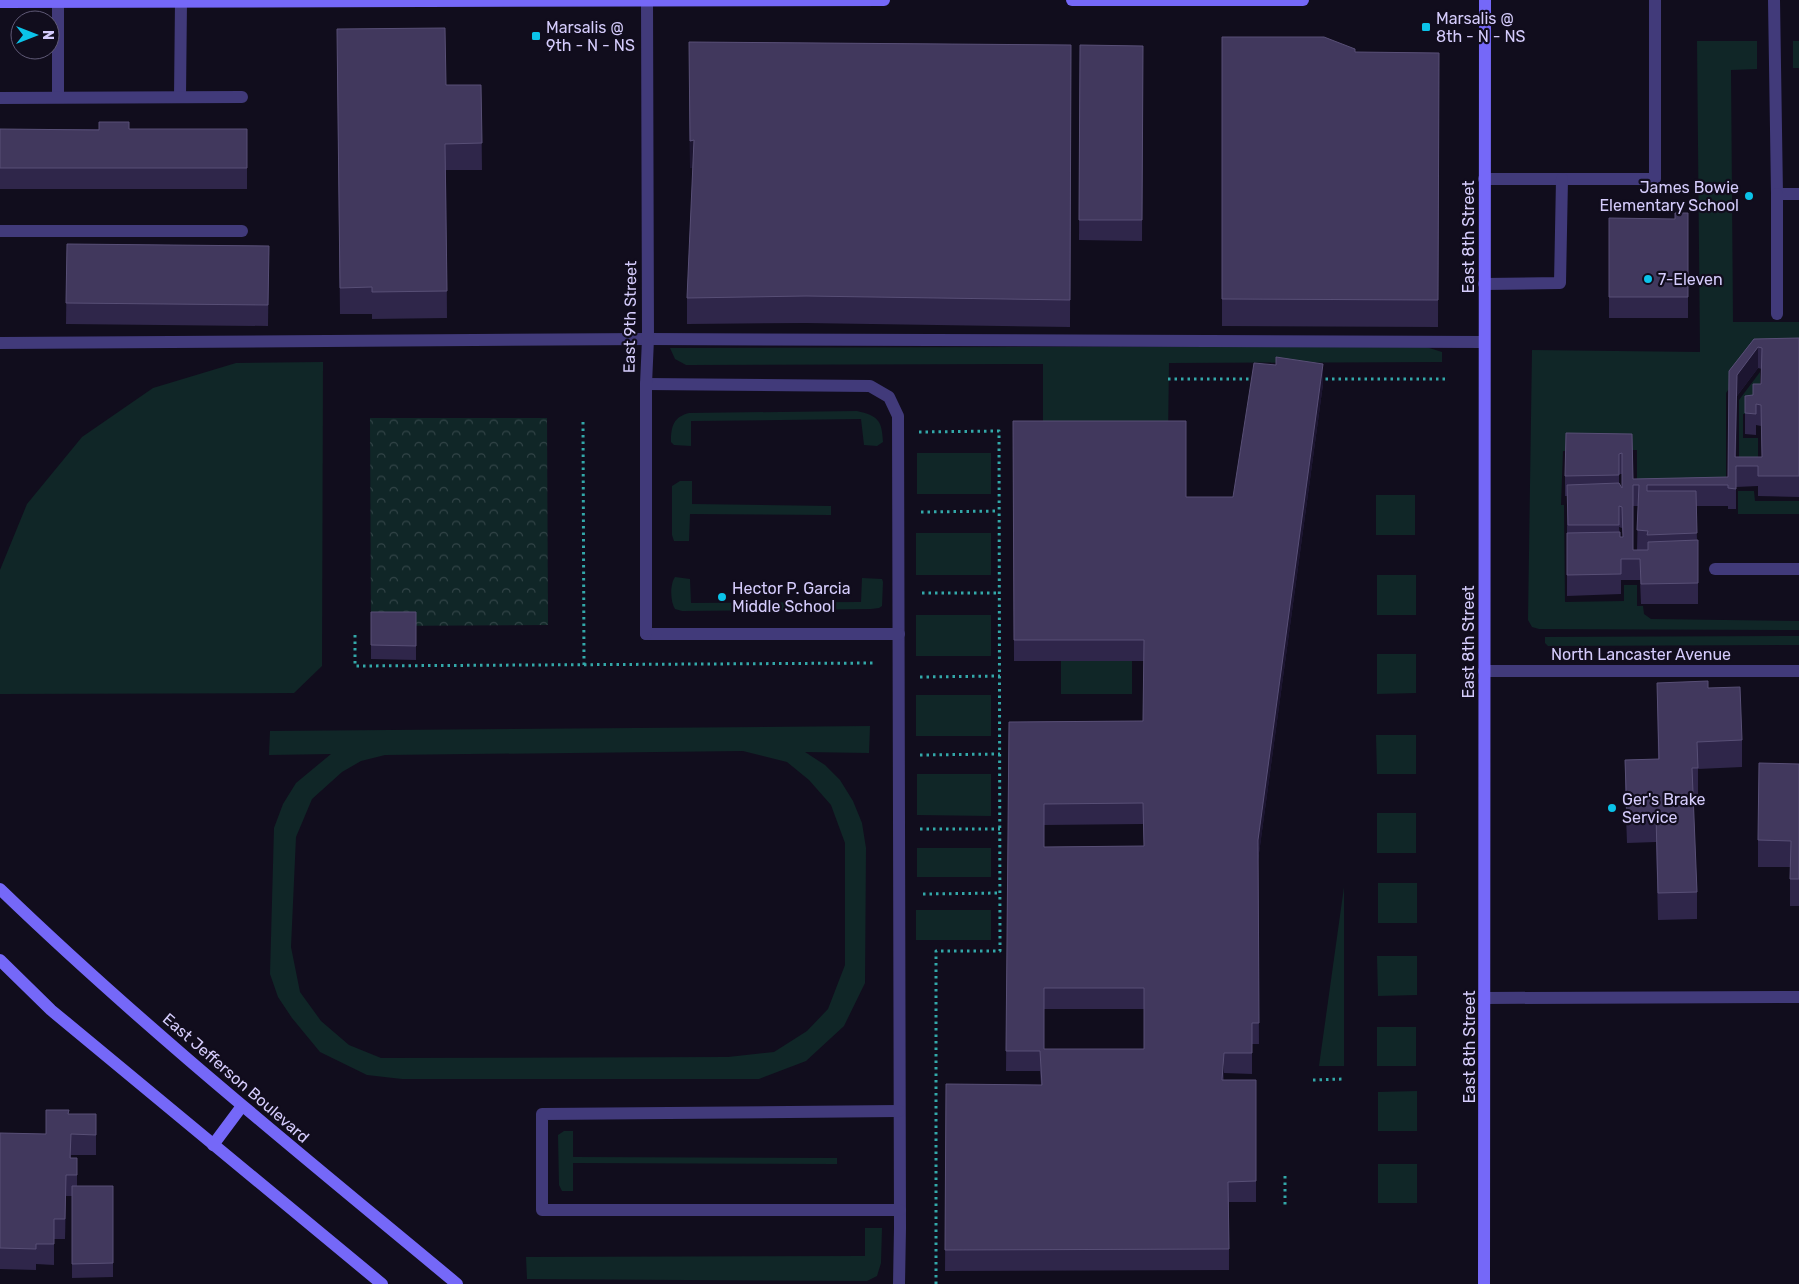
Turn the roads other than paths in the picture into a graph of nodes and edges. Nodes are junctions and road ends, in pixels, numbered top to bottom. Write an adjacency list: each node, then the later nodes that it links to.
1 (884, 0): 9 (main road)
2 (1072, 0): 3 (main road)
3 (1303, 0)
4 (1485, 0): 16 (main road, East 8th Street)
5 (1654, 0): 17 (street)
6 (1774, 0): 18 (street)
7 (181, 1): 8 (main road); 11 (main road); 13 (street)
8 (317, 1): 9 (main road)
9 (646, 1): 24 (street, East 9th Street)
10 (0, 2): 11 (main road)
11 (58, 2): 12 (street)
12 (58, 97): 13 (street); 15 (street)
13 (180, 97): 14 (street)
14 (242, 97)
15 (0, 98)
16 (1484, 180): 17 (street); 22 (main road, East 8th Street)
17 (1562, 180): 22 (street)
18 (1777, 194): 19 (street); 23 (street)
19 (1799, 194)
20 (0, 231): 21 (street)
21 (242, 231)
22 (1484, 284): 25 (main road, East 8th Street)
23 (1777, 314)
24 (648, 339): 25 (street); 26 (street); 27 (street, East 9th Street)
25 (1484, 342): 31 (main road, East 8th Street)
26 (0, 343)
27 (646, 384): 30 (street); 30 (street, East 9th Street)
28 (1716, 569): 29 (street)
29 (1799, 569)
30 (899, 634): 38 (street)
31 (1484, 671): 32 (street, North Lancaster Avenue); 36 (main road, East 8th Street)
32 (1799, 671)
33 (0, 889): 37 (main road, East Jefferson Boulevard)
34 (0, 960): 39 (main road)
35 (1799, 997): 36 (street)
36 (1485, 998): 44 (main road, East 8th Street)
37 (242, 1106): 39 (main road); 42 (main road, East Jefferson Boulevard)
38 (899, 1111): 40 (street); 40 (street)
39 (213, 1145): 41 (main road)
40 (900, 1210): 43 (street)
41 (382, 1284)
42 (457, 1284)
43 (899, 1284)
44 (1484, 1284)

